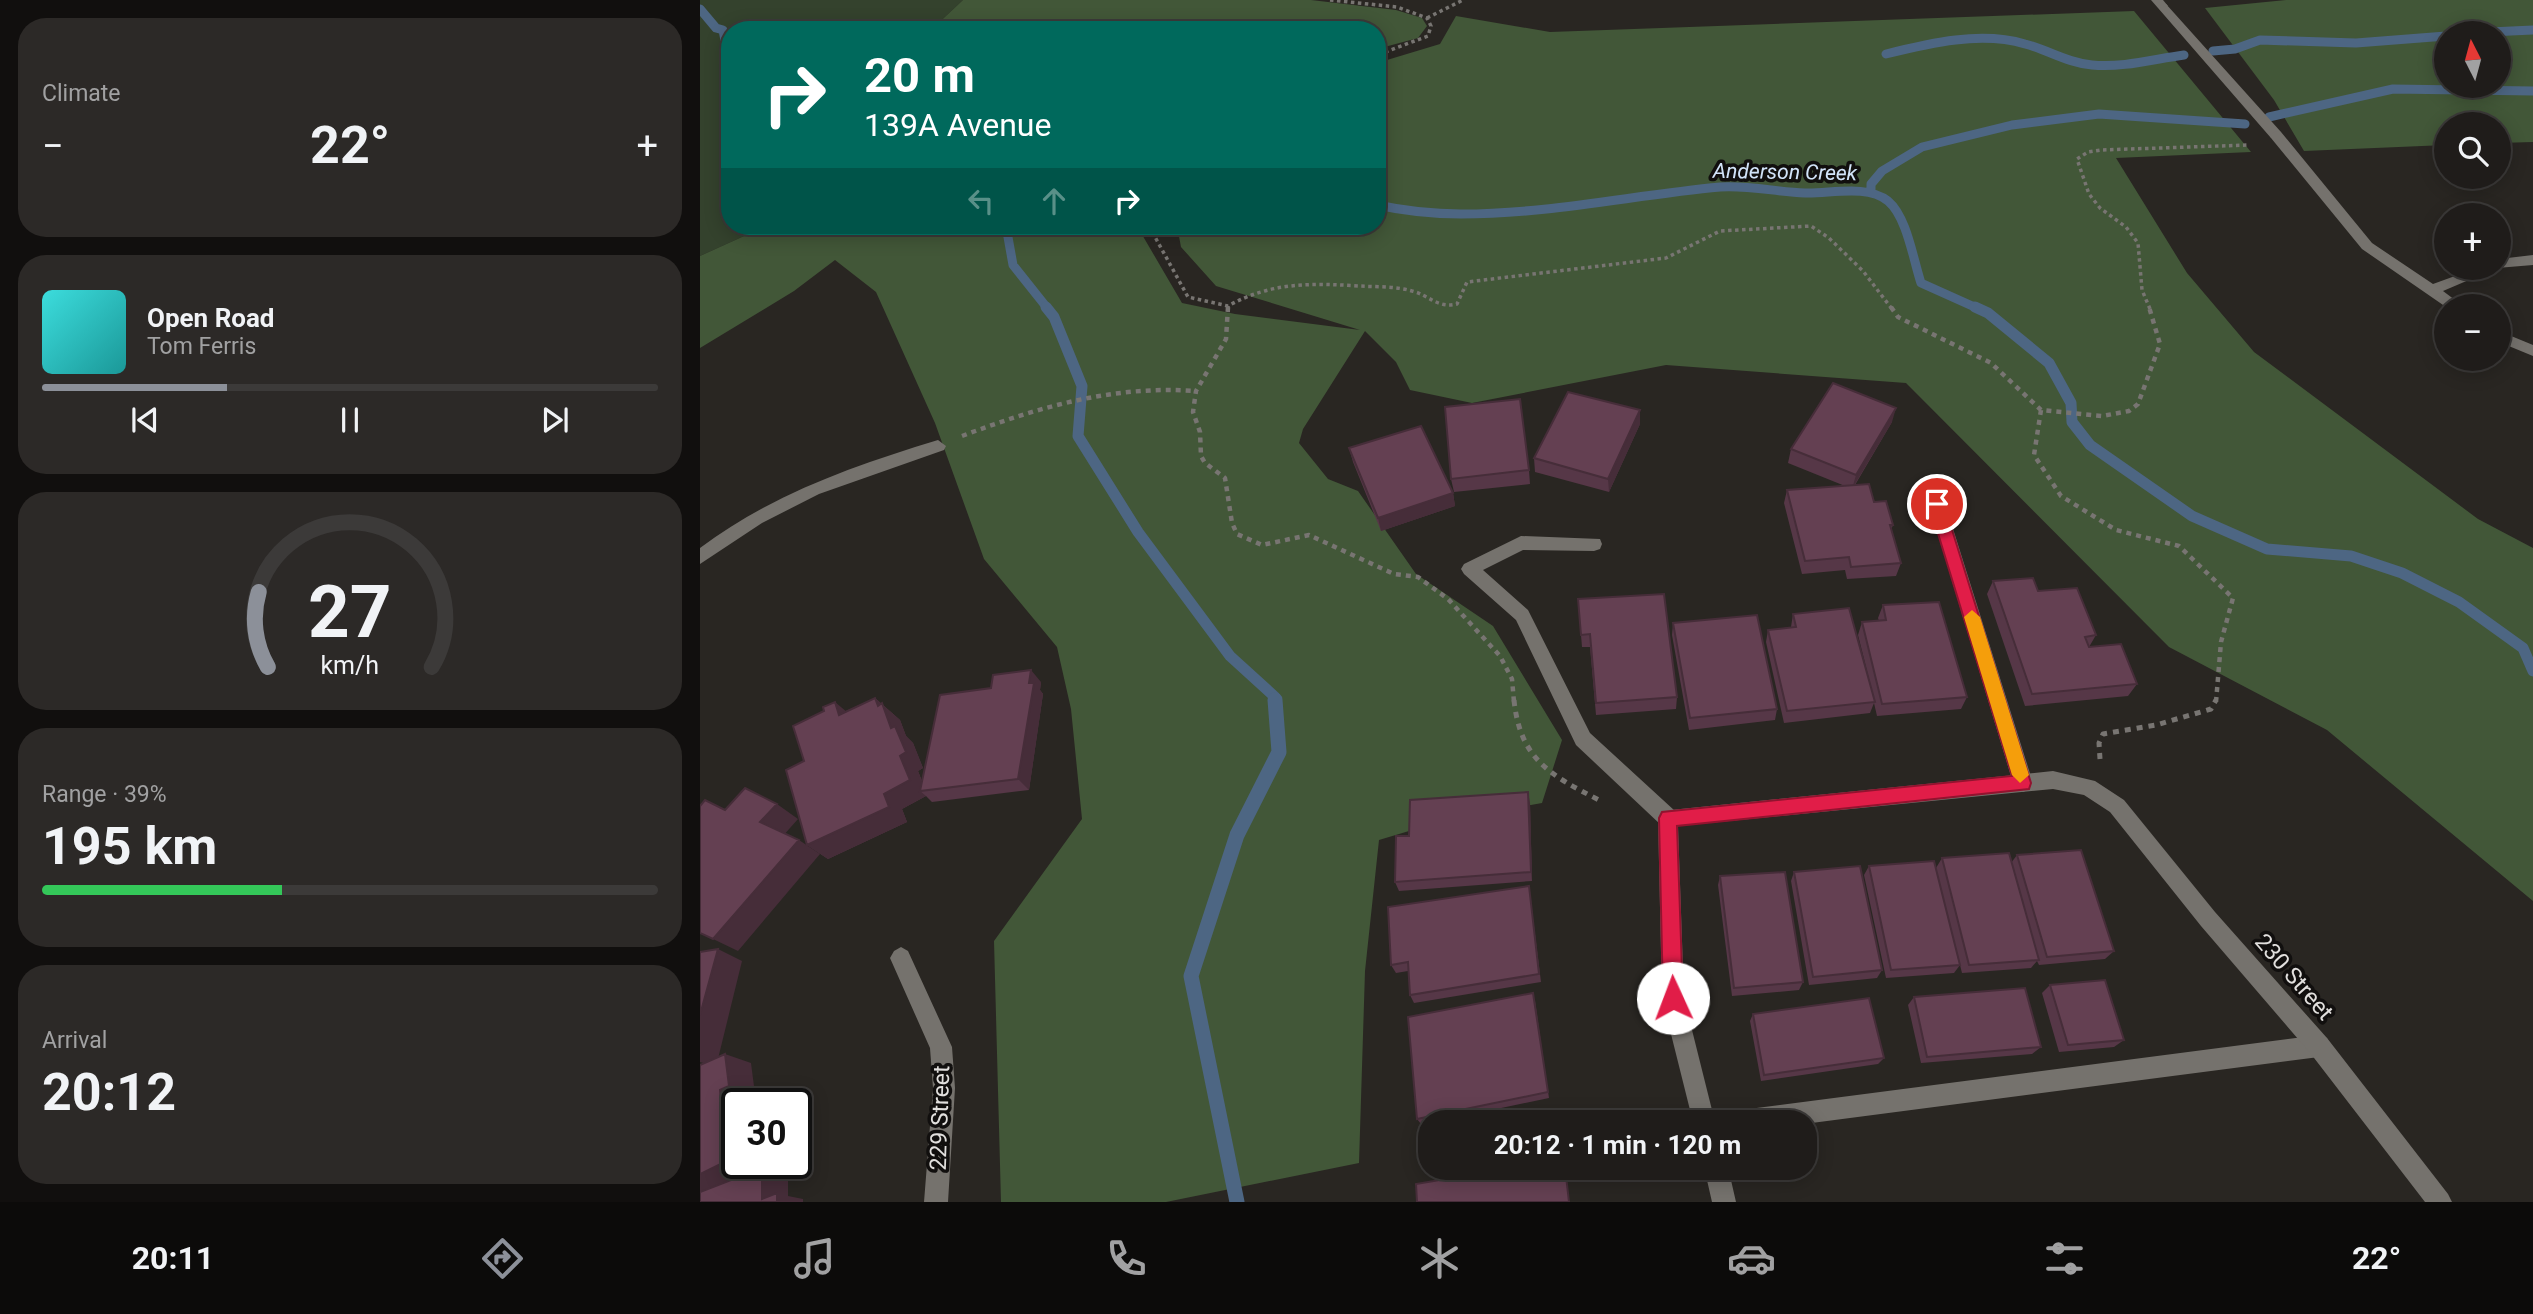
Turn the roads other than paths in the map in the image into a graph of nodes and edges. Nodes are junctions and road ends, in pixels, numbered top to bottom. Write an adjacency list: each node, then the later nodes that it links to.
1 (2160, 3): 5 (street)
2 (2533, 260): 3 (street)
3 (2511, 263)
4 (2458, 280): 5 (street)
5 (2431, 290): 6 (street)
6 (2437, 294)
7 (2511, 341): 8 (street)
8 (2533, 351)
9 (938, 446): 12 (street)
10 (1930, 481): 13 (street)
11 (1594, 544): 14 (street)
12 (700, 557)
13 (2023, 783): 14 (street, 230 Street); 16 (street, 230 Street)
14 (1668, 818): 17 (street)
15 (901, 958): 20 (street, 229 Street)
16 (2319, 1046): 18 (street); 22 (street, 230 Street)
17 (1701, 1110)
18 (1817, 1111)
19 (1719, 1180): 21 (street)
20 (936, 1202)
21 (1724, 1202)
22 (2440, 1202)

